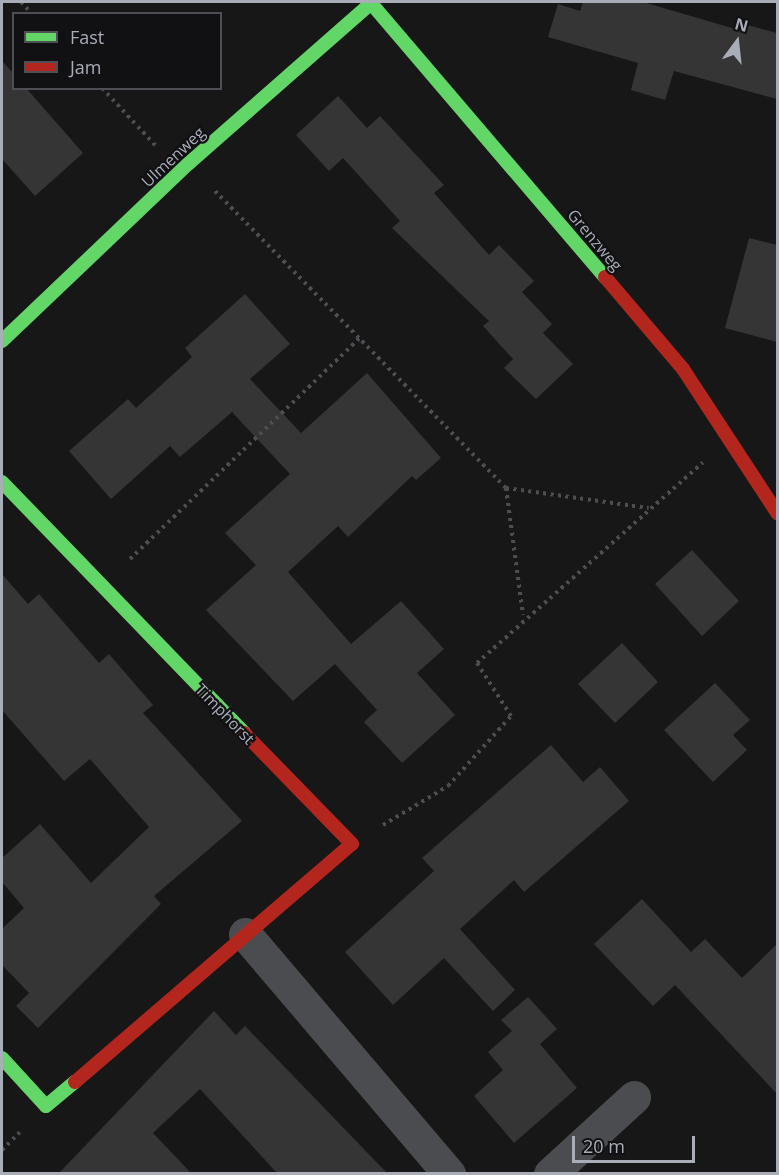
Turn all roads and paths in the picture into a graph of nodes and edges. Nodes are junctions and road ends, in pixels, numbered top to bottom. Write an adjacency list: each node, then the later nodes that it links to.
1 (371, 2): 3 (street, Ulmenweg); 6 (street, Grenzweg)
2 (104, 90): 3 (path)
3 (188, 164): 4 (path); 5 (street, Ulmenweg)
4 (361, 337): 8 (path); 11 (path)
5 (2, 341)
6 (735, 441): 9 (path); 10 (street, Grenzweg)
7 (2, 482): 11 (street, Timphorst)
8 (506, 488): 9 (path); 12 (path)
9 (649, 508): 12 (path)
10 (777, 514)
11 (101, 587): 13 (street, Timphorst)
12 (523, 616): 13 (path)
13 (352, 844): 14 (street)
14 (245, 934): 15 (street); 17 (street)
15 (2, 1058)
16 (634, 1097): 18 (street)
17 (449, 1173)
18 (550, 1173)

